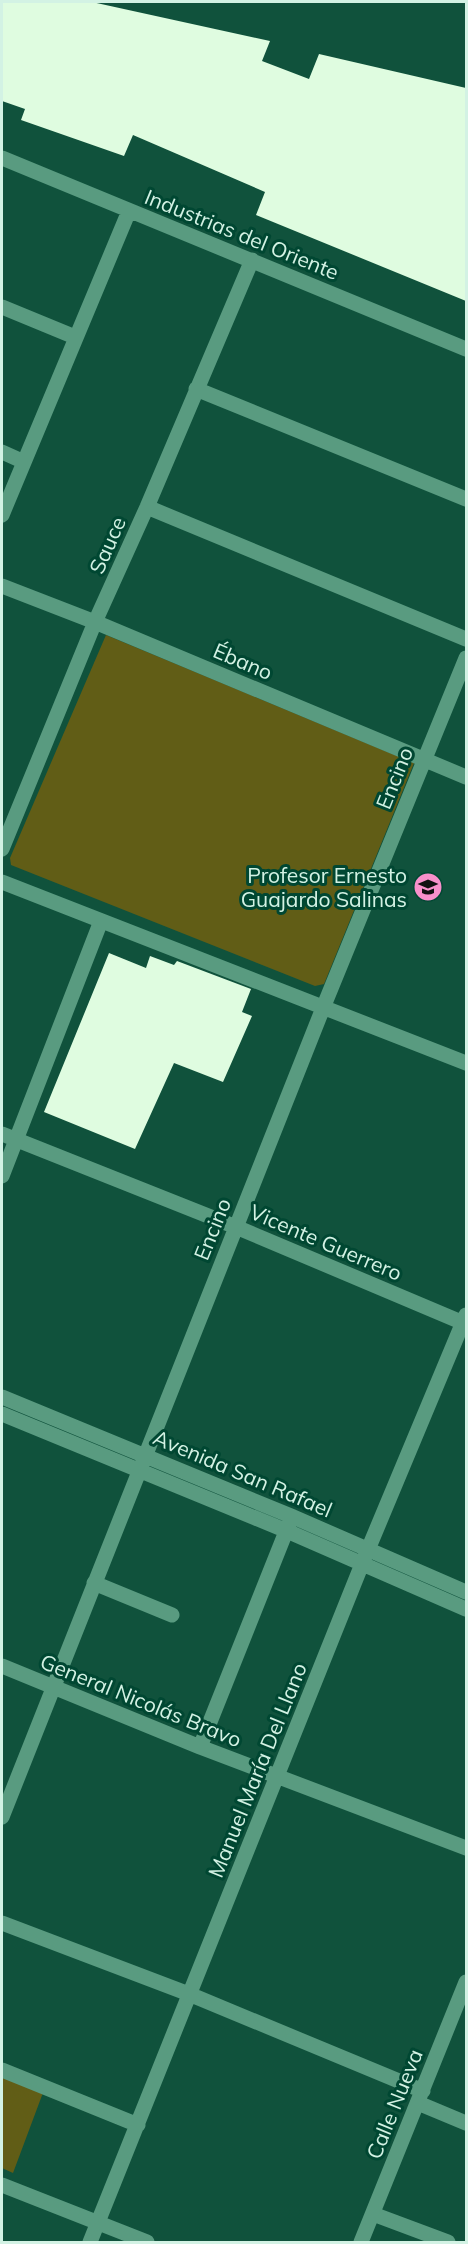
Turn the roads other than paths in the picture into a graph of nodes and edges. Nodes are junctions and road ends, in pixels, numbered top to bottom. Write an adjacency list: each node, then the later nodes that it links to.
1 (2, 158): 2 (street, Industrias del Oriente)
2 (129, 211): 3 (street, Industrias del Oriente); 5 (street)
3 (252, 260): 6 (street, Industrias del Oriente); 7 (street, Sauce)
4 (2, 307): 5 (street)
5 (75, 337): 9 (street)
6 (466, 349)
7 (196, 389): 10 (street); 11 (street, Sauce)
8 (2, 452): 9 (street)
9 (22, 461): 12 (street)
10 (466, 499)
11 (147, 507): 14 (street, Sauce); 15 (street)
12 (2, 514)
13 (2, 586): 14 (street, Ébano)
14 (95, 622): 17 (street, Ébano); 19 (street, Sauce)
15 (466, 639)
16 (466, 658): 17 (street, Encino)
17 (424, 760): 18 (street, Ébano); 22 (street, Encino)
18 (466, 777)
19 (2, 849)
20 (2, 882): 21 (street)
21 (101, 921): 22 (street); 24 (street)
22 (323, 1008): 23 (street); 26 (street, Encino)
23 (466, 1064)
24 (8, 1137): 25 (street); 26 (street, Vicente Guerrero)
25 (2, 1176)
26 (236, 1227): 27 (street, Vicente Guerrero); 30 (street, Encino)
27 (465, 1321): 34 (street, Manuel María Del Llano)
28 (2, 1397): 30 (street, Avenida San Rafael)
29 (2, 1414): 31 (street, Avenida San Rafael)
30 (145, 1455): 31 (street, Encino); 32 (street, Avenida San Rafael)
31 (140, 1470): 33 (street, Avenida San Rafael); 36 (street, Encino)
32 (291, 1516): 33 (street); 34 (street, Avenida San Rafael)
33 (287, 1532): 35 (street, Avenida San Rafael); 42 (street)
34 (369, 1548): 35 (street, Manuel María Del Llano); 37 (street, Avenida San Rafael)
35 (362, 1564): 38 (street, Avenida San Rafael); 43 (street, Manuel María Del Llano)
36 (94, 1583): 39 (street); 41 (street, Encino)
37 (466, 1592)
38 (466, 1609)
39 (172, 1615)
40 (2, 1666): 41 (street, General Nicolás Bravo)
41 (53, 1687): 42 (street, General Nicolás Bravo); 44 (street, Encino)
42 (201, 1747): 43 (street, General Nicolás Bravo)
43 (277, 1777): 45 (street, General Nicolás Bravo); 48 (street, Manuel María Del Llano)
44 (2, 1817)
45 (466, 1848)
46 (2, 1923): 48 (street)
47 (465, 1991): 50 (street, Calle Nueva)
48 (189, 1994): 50 (street); 52 (street, Manuel María Del Llano)
49 (2, 2070): 52 (street)
50 (420, 2097): 51 (street); 54 (street, Calle Nueva)
51 (466, 2123)
52 (138, 2125): 55 (street, Manuel María Del Llano)
53 (2, 2185): 55 (street)
54 (373, 2214): 58 (street, Calle Nueva); 59 (street)
55 (98, 2223): 56 (street, Manuel María Del Llano); 57 (street)
56 (90, 2242)
57 (147, 2242)
58 (361, 2242)
59 (448, 2242)

